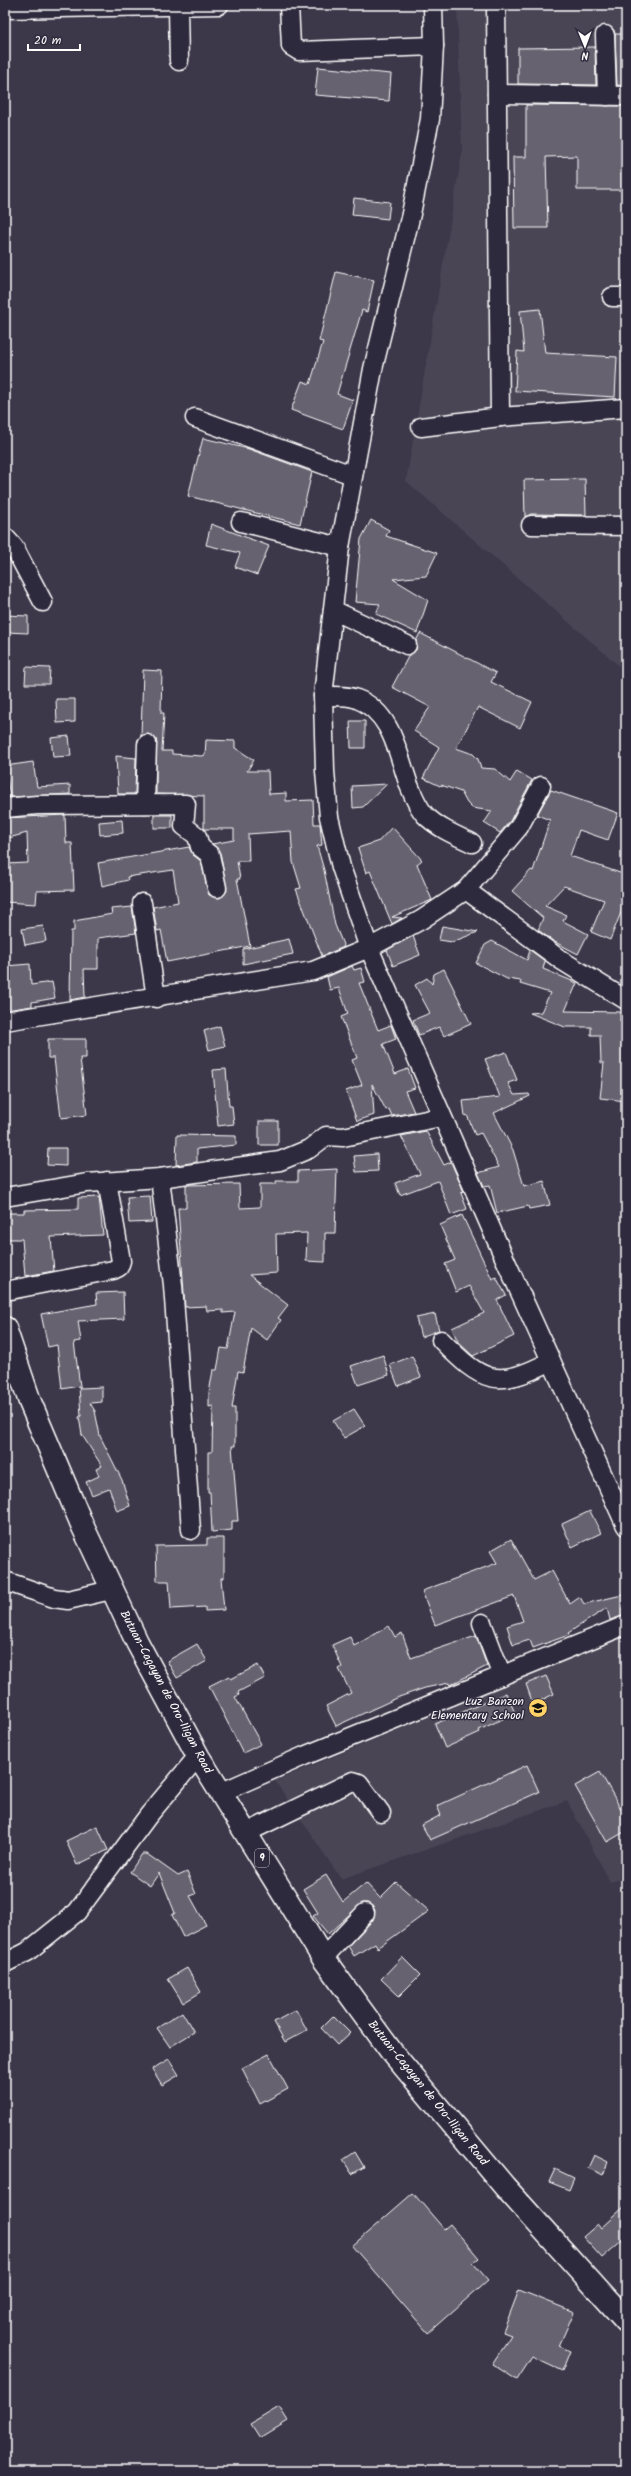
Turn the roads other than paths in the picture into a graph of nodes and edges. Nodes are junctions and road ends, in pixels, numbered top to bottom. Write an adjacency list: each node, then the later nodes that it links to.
1 (219, 5): 6 (street)
2 (289, 5): 9 (street)
3 (433, 5): 9 (street)
4 (496, 5): 11 (street)
5 (95, 7): 6 (street); 7 (street)
6 (178, 7): 10 (street)
7 (5, 9)
8 (605, 36): 12 (street)
9 (434, 46): 18 (street)
10 (179, 61)
11 (497, 94): 12 (street); 15 (street)
12 (607, 96): 13 (street)
13 (626, 96)
14 (626, 408): 15 (street)
15 (500, 417): 17 (street)
16 (194, 418): 18 (street)
17 (421, 428)
18 (352, 474): 23 (street)
19 (240, 522): 23 (street)
20 (531, 525): 21 (street)
21 (626, 526)
22 (5, 537): 24 (street)
23 (340, 547): 25 (street)
24 (43, 602)
25 (333, 610): 26 (street); 27 (street)
26 (407, 645)
27 (323, 696): 32 (street); 36 (street)
28 (147, 744): 30 (street)
29 (541, 786): 34 (street)
30 (145, 804): 31 (street); 33 (street)
31 (5, 808)
32 (472, 843)
33 (217, 888)
34 (466, 890): 36 (street); 38 (street)
35 (142, 903): 37 (street)
36 (368, 948): 37 (street); 40 (street)
37 (156, 998): 39 (street)
38 (626, 1000)
39 (5, 1021)
40 (441, 1117): 41 (street); 47 (street)
41 (160, 1178): 42 (street); 49 (street)
42 (107, 1181): 43 (street); 44 (street)
43 (5, 1197)
44 (5, 1291)
45 (5, 1328): 51 (highway, Butuan-Cagayan de Oro-Iligan Road / 9)
46 (441, 1340): 47 (street)
47 (551, 1361): 48 (street)
48 (626, 1526)
49 (191, 1530)
50 (5, 1582): 51 (street)
51 (111, 1590): 55 (highway, Butuan-Cagayan de Oro-Iligan Road / 9)
52 (482, 1623): 54 (street)
53 (626, 1625): 54 (street)
54 (502, 1676): 56 (street)
55 (198, 1756): 56 (highway, Butuan-Cagayan de Oro-Iligan Road / 9); 61 (street)
56 (222, 1792): 58 (highway, Butuan-Cagayan de Oro-Iligan Road / 9)
57 (381, 1813): 58 (street)
58 (246, 1833): 60 (highway, Butuan-Cagayan de Oro-Iligan Road / 9)
59 (365, 1913): 60 (street)
60 (323, 1958): 62 (highway, Butuan-Cagayan de Oro-Iligan Road / 9)
61 (5, 1963)
62 (626, 2321)

